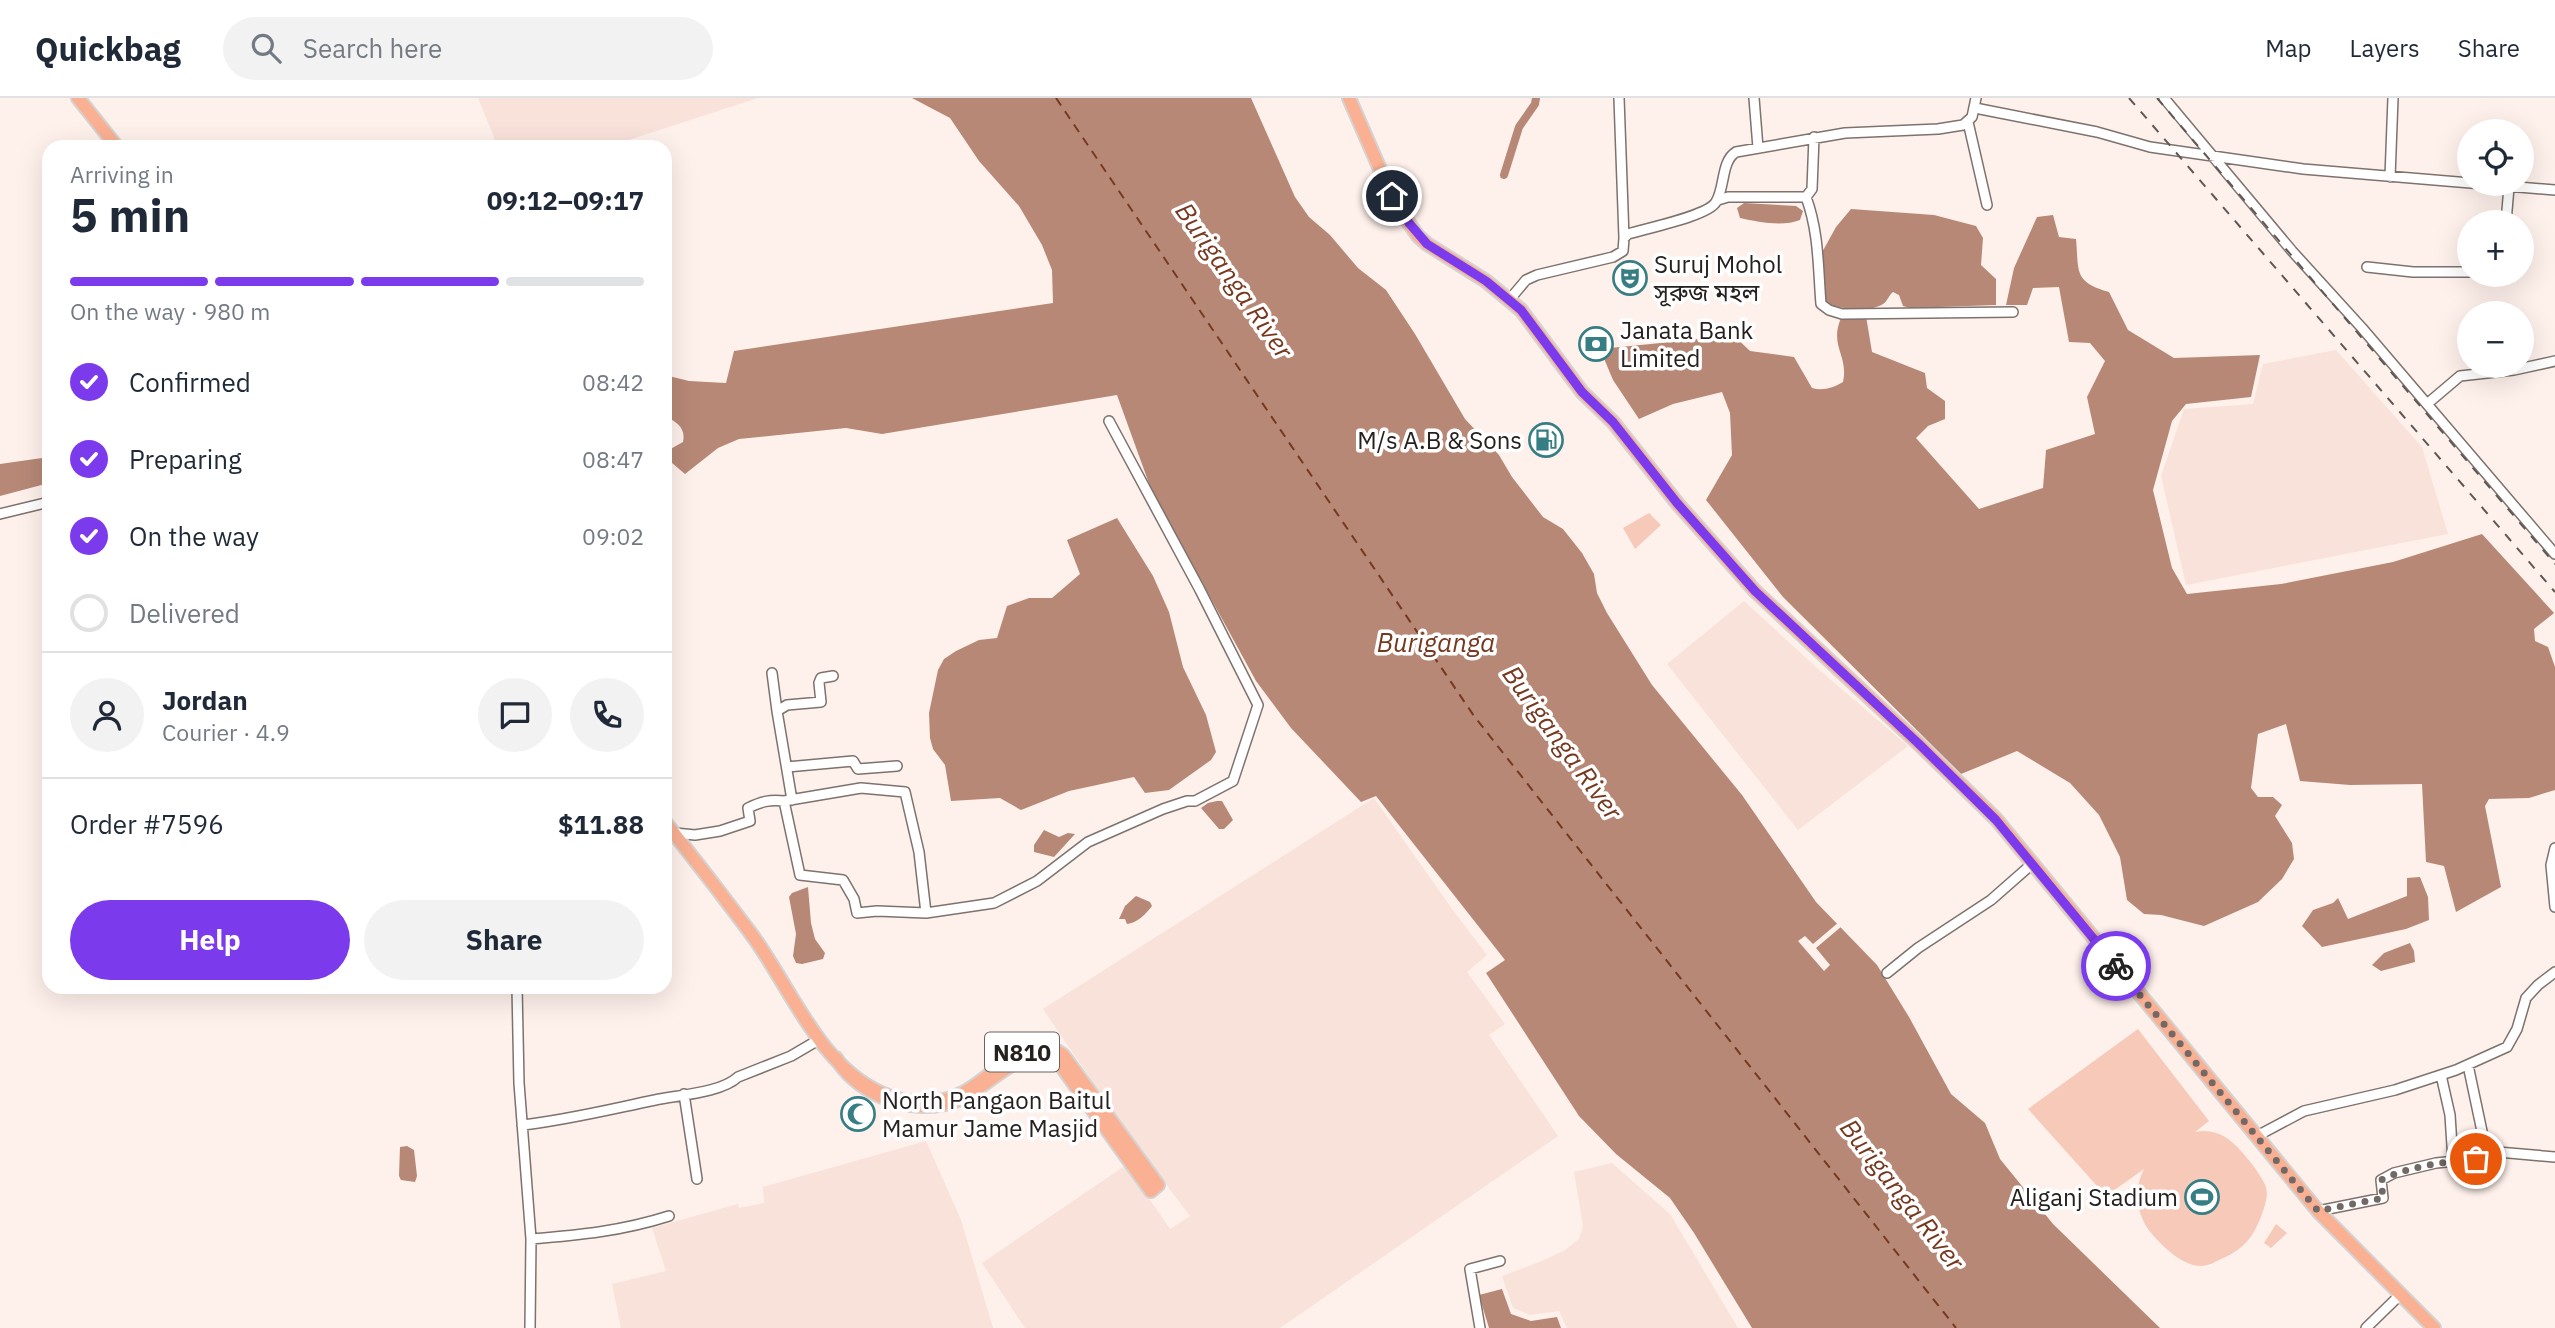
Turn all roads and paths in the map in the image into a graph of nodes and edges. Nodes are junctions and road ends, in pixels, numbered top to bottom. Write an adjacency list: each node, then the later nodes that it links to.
1 (78, 98): 10 (highway)
2 (1349, 98): 23 (highway)
3 (1619, 98): 20 (street)
4 (1754, 98): 11 (street)
5 (2164, 98): 12 (street)
6 (2393, 98): 13 (street)
7 (1975, 103): 8 (street); 12 (street)
8 (1968, 122): 9 (street); 19 (street)
9 (1814, 137): 11 (street); 17 (street)
10 (111, 140)
11 (1758, 148): 18 (street)
12 (2212, 155): 13 (street); 26 (street)
13 (2390, 177): 14 (street)
14 (2457, 183)
15 (2534, 189): 16 (street)
16 (2555, 190)
17 (1806, 197): 18 (street); 24 (street)
18 (1718, 200): 20 (street)
19 (1987, 205)
20 (1624, 238): 23 (street)
21 (2367, 267): 22 (street)
22 (2457, 272)
23 (1510, 299): 40 (highway)
24 (2013, 312)
25 (2555, 361): 26 (street)
26 (2427, 404): 30 (street)
27 (1109, 421): 42 (street)
28 (42, 504): 29 (street)
29 (0, 514)
30 (2555, 554)
31 (772, 673): 33 (street)
32 (833, 676): 33 (street)
33 (777, 711): 35 (street)
34 (897, 766): 35 (street)
35 (787, 767): 36 (street)
36 (788, 801): 37 (street); 42 (street); 42 (street)
37 (672, 833)
38 (672, 835): 46 (highway, N810)
39 (2555, 848): 41 (street)
40 (2032, 864): 44 (street); 52 (highway)
41 (2555, 907)
42 (926, 913)
43 (2555, 972): 47 (street)
44 (1887, 973)
45 (517, 994): 51 (street)
46 (820, 1040): 49 (street); 50 (highway, N810)
47 (2469, 1065): 48 (street); 53 (street)
48 (2441, 1075): 52 (street); 55 (street)
49 (684, 1094): 51 (street); 56 (street)
50 (937, 1103): 50 (highway, N810)
51 (522, 1125): 59 (street)
52 (2257, 1136): 57 (highway)
53 (2487, 1155): 54 (street); 55 (street)
54 (2555, 1157)
55 (2453, 1161): 57 (street)
56 (697, 1179)
57 (2318, 1211): 61 (highway)
58 (669, 1216): 59 (street)
59 (531, 1239): 62 (street)
60 (1500, 1261): 63 (street)
61 (2401, 1294): 64 (street); 65 (highway)
62 (530, 1328)
63 (1480, 1328)
64 (2366, 1328)
65 (2434, 1328)

